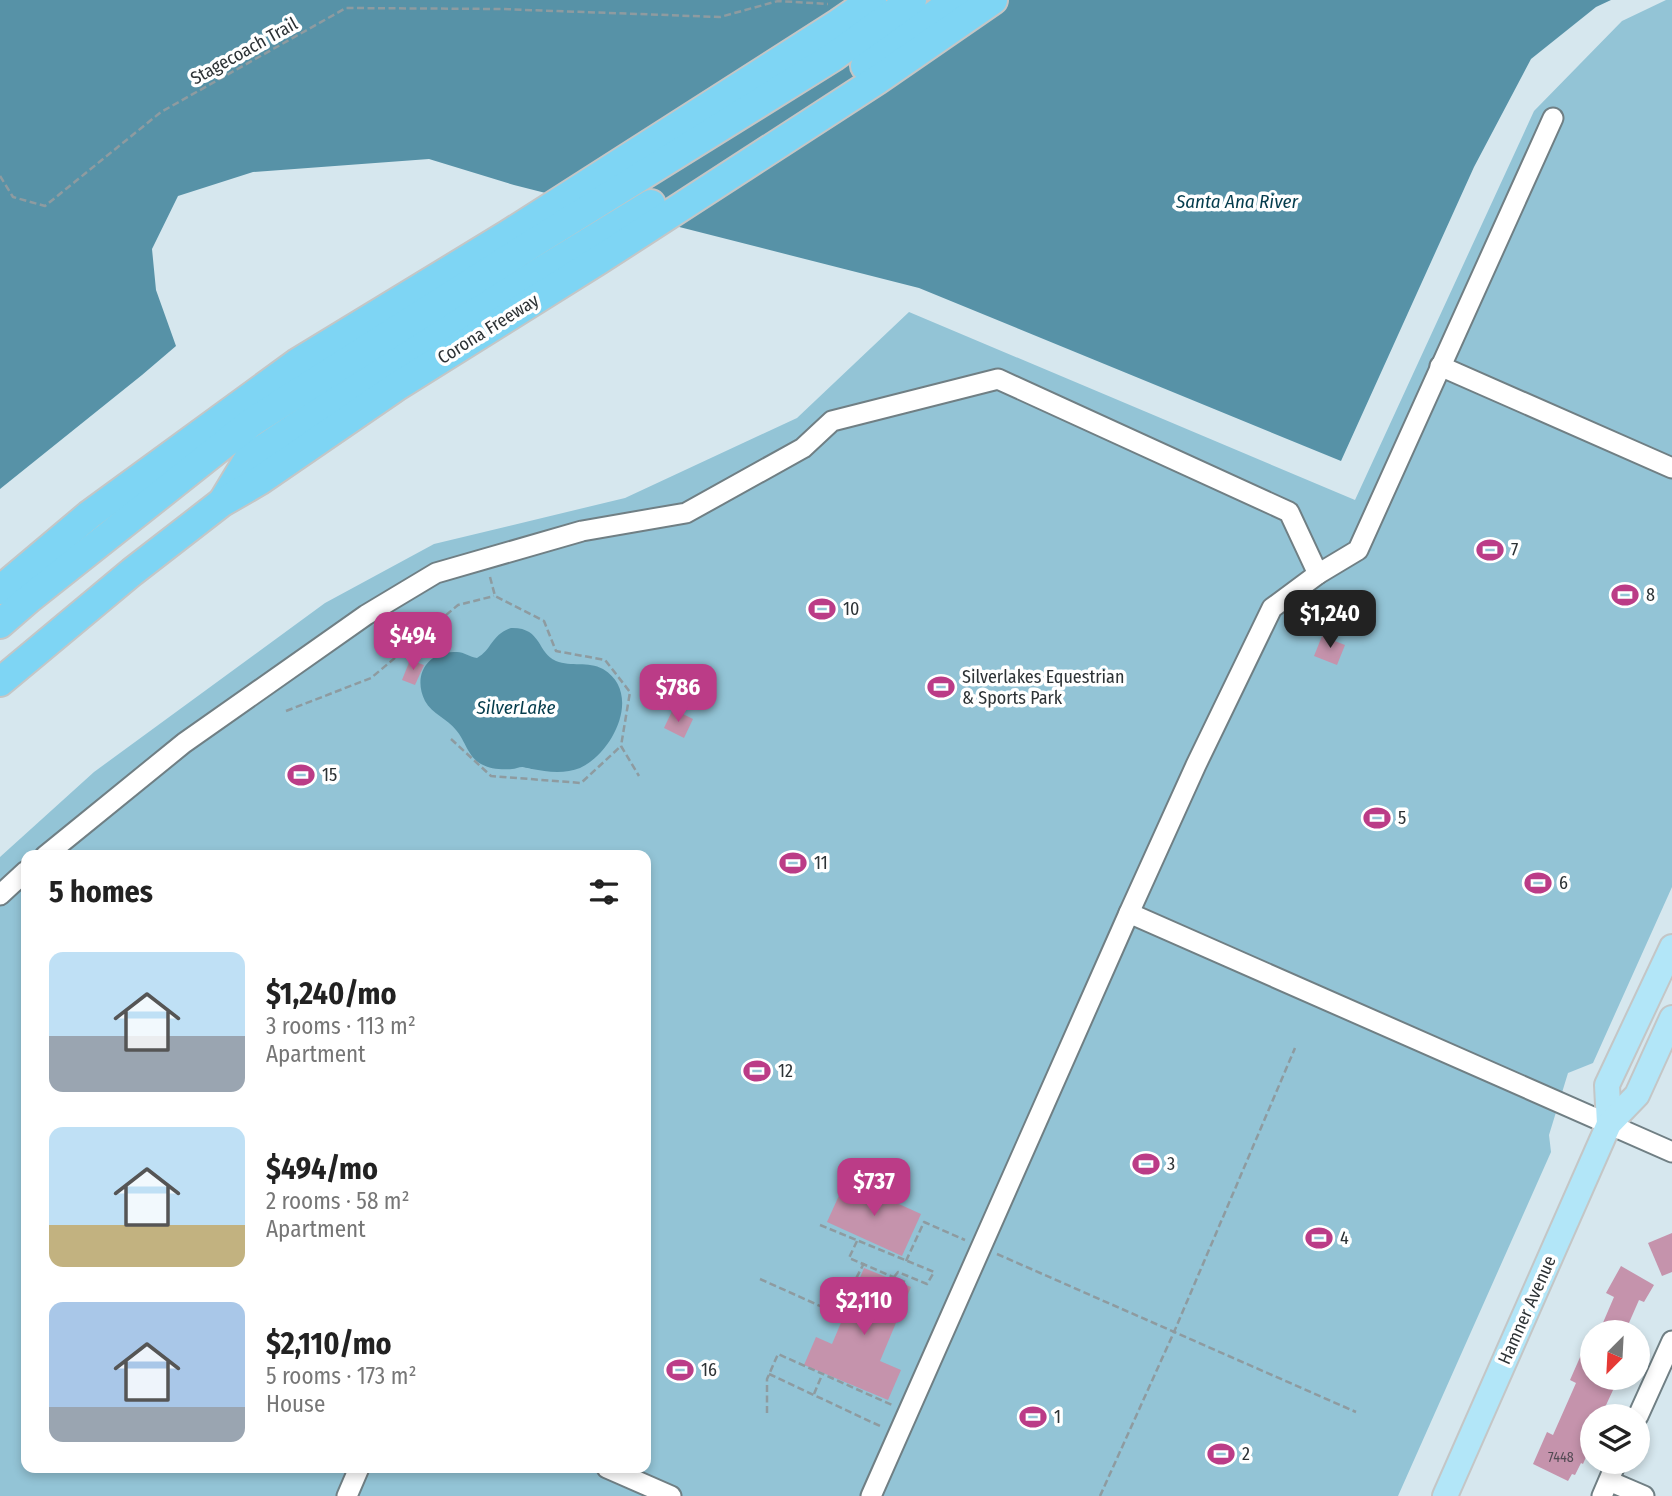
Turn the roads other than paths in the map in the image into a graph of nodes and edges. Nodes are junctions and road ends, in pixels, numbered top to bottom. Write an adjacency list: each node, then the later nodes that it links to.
1 (872, 0): 10 (highway)
2 (912, 0): 11 (highway)
3 (955, 0): 6 (highway)
4 (993, 0): 6 (highway, Corona Freeway)
5 (1553, 118): 7 (street)
6 (587, 255): 12 (highway, Corona Freeway)
7 (1440, 366): 8 (street); 9 (street)
8 (1672, 468)
9 (1318, 574): 13 (street); 16 (street)
10 (0, 590)
11 (0, 624)
12 (0, 682)
13 (52, 850)
14 (21, 876): 15 (street)
15 (0, 895)
16 (1129, 913): 19 (street); 28 (street)
17 (1672, 947): 19 (main road, Hamner Avenue)
18 (1672, 1018): 19 (main road, Hamner Avenue)
19 (1609, 1124): 20 (street); 29 (main road, Hamner Avenue)
20 (1672, 1152)
21 (1672, 1340): 22 (street)
22 (1643, 1404)
23 (357, 1473): 26 (street)
24 (618, 1473): 27 (street)
25 (1605, 1488): 30 (street)
26 (346, 1496)
27 (671, 1496)
28 (871, 1496)
29 (1445, 1496)
30 (1644, 1496)

